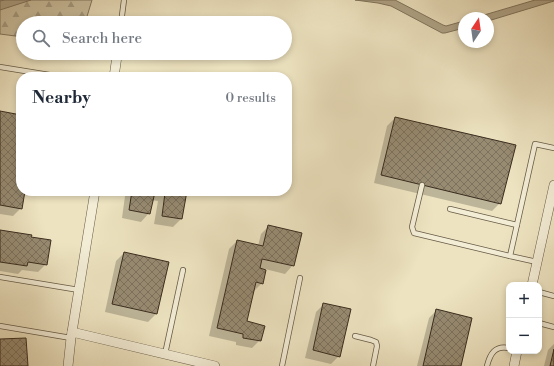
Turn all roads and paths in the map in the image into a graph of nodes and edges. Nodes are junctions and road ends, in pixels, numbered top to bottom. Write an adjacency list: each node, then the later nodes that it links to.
1 (124, 0): 2 (lane)
2 (122, 16)
3 (116, 60): 6 (street)
4 (0, 67): 5 (lane)
5 (31, 72)
6 (115, 72)
7 (554, 148): 12 (lane)
8 (422, 185): 13 (lane)
9 (554, 185): 14 (street)
10 (94, 196): 19 (street)
11 (450, 209): 12 (lane)
12 (517, 225): 13 (lane)
13 (510, 256): 14 (lane)
14 (537, 262): 18 (street)
15 (183, 270): 28 (lane)
16 (0, 277): 19 (lane)
17 (300, 278): 32 (lane)
18 (533, 282)
19 (79, 290): 25 (street)
20 (542, 293): 21 (lane)
21 (554, 296)
22 (542, 324): 24 (lane)
23 (0, 326): 25 (lane)
24 (554, 327)
25 (72, 335): 28 (street); 30 (street)
26 (355, 336): 33 (lane)
27 (506, 348): 34 (lane)
28 (165, 354): 31 (street)
29 (516, 354): 35 (street)
30 (68, 366)
31 (215, 366)
32 (282, 366)
33 (373, 366)
34 (487, 366)
35 (514, 366)

